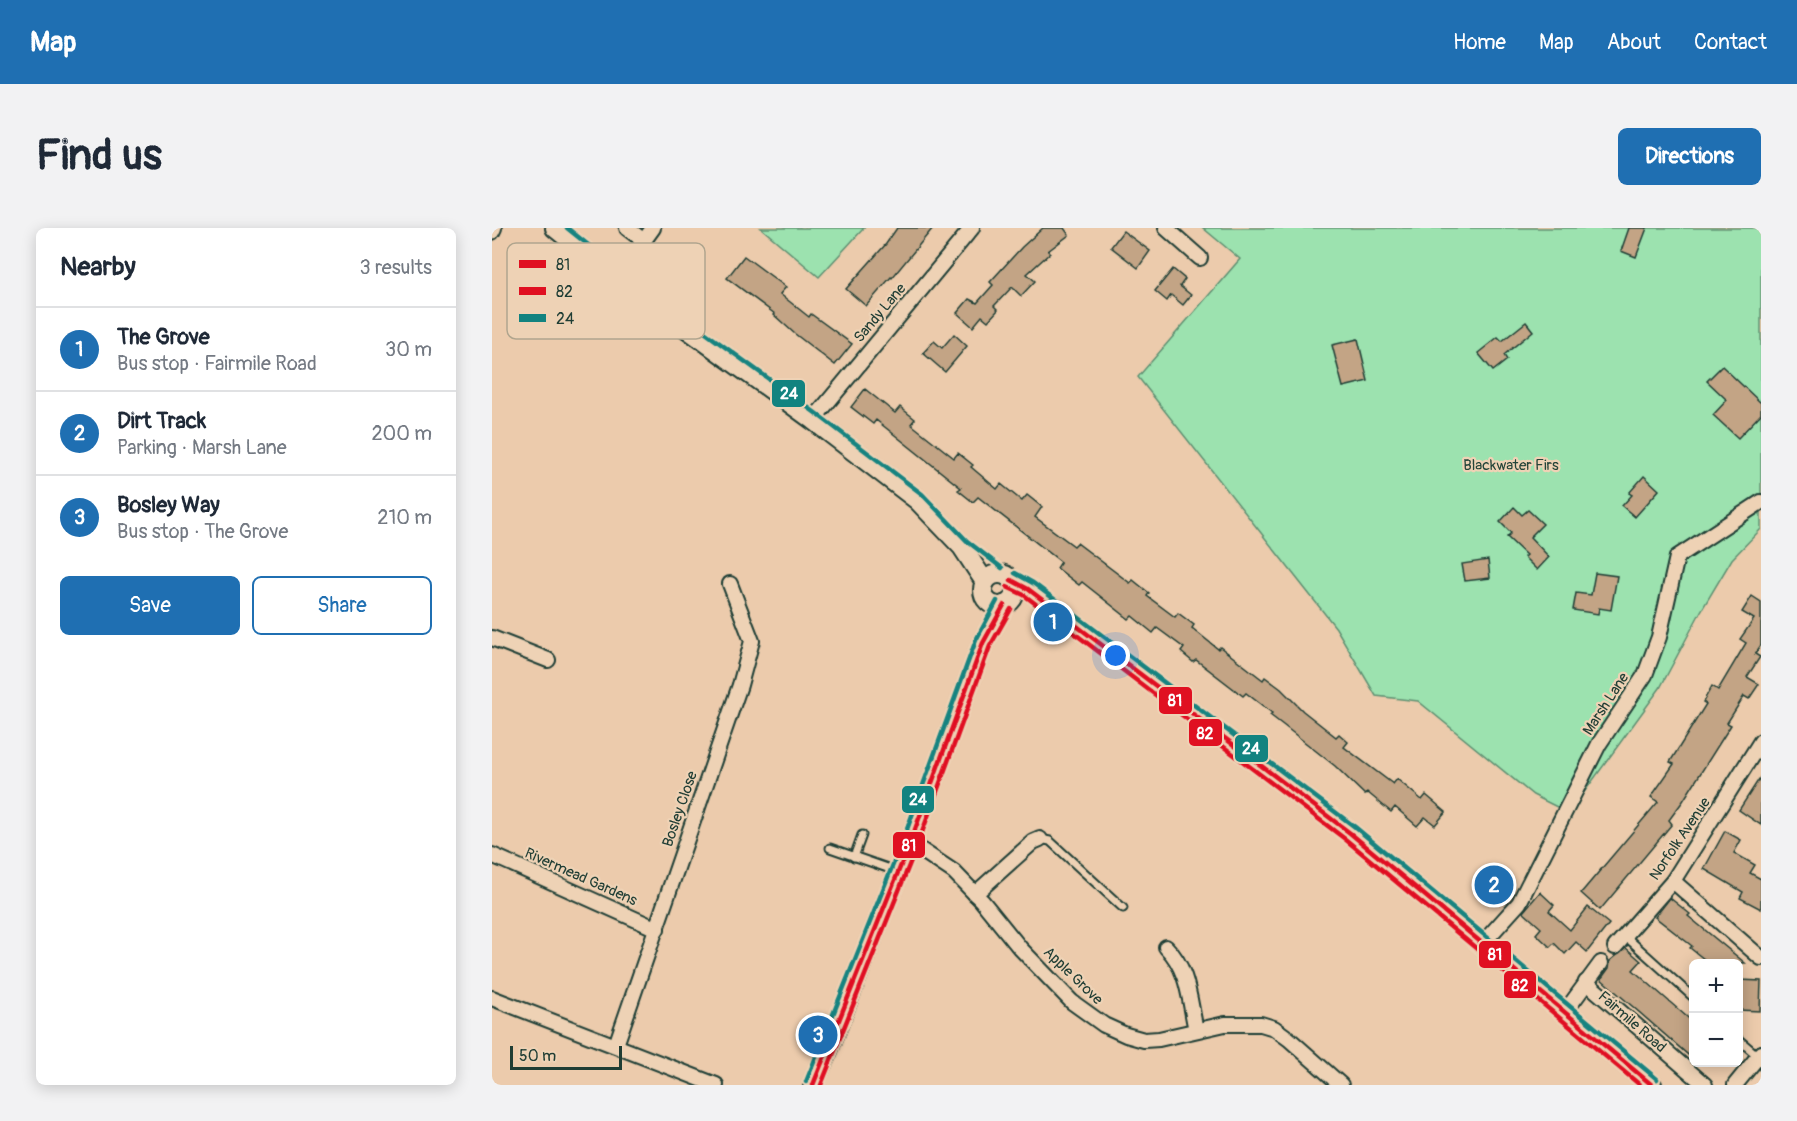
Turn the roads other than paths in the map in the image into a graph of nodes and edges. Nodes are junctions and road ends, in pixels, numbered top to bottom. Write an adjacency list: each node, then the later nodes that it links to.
1 (555, 228): 7 (main road)
2 (627, 228): 6 (street)
3 (653, 228): 6 (street)
4 (972, 228): 10 (street, Sandy Lane)
5 (1166, 228): 8 (street)
6 (644, 241)
7 (574, 243)
8 (1200, 258)
9 (701, 339): 10 (main road)
10 (813, 420): 12 (main road)
11 (1761, 502): 31 (street, Marsh Lane)
12 (998, 579): 14 (main road); 14 (main road); 15 (main road)
13 (730, 584): 29 (street, Bosley Close)
14 (1002, 602): 15 (main road); 21 (main road)
15 (1056, 610): 31 (main road)
16 (492, 638): 17 (street)
17 (548, 660)
18 (1761, 741): 26 (street, Norfolk Avenue)
19 (862, 835): 24 (lane)
20 (1040, 839): 27 (street); 28 (lane)
21 (909, 842): 25 (main road); 27 (street, Apple Grove)
22 (830, 848): 24 (lane)
23 (492, 855): 29 (street, Rivermead Gardens)
24 (855, 857): 25 (lane)
25 (899, 871): 45 (main road)
26 (1673, 881): 30 (street, Norfolk Avenue); 34 (street)
27 (975, 894): 40 (street, Apple Grove)
28 (1123, 908)
29 (657, 929): 42 (street, Bosley Close)
30 (1624, 935): 33 (street, Norfolk Avenue); 37 (lane)
31 (1482, 944): 39 (main road)
32 (1166, 947): 40 (street)
33 (1615, 947)
34 (1761, 957)
35 (1601, 963): 36 (street)
36 (1586, 982): 39 (street); 48 (street, Fairmile Road)
37 (1689, 994)
38 (492, 998): 42 (street)
39 (1565, 1012): 47 (main road)
40 (1196, 1030): 46 (street, Apple Grove)
41 (1743, 1043): 43 (lane)
42 (615, 1045): 44 (street)
43 (1759, 1054): 49 (street)
44 (716, 1085)
45 (813, 1085)
46 (1341, 1085)
47 (1652, 1085)
48 (1706, 1085)
49 (1735, 1085)

